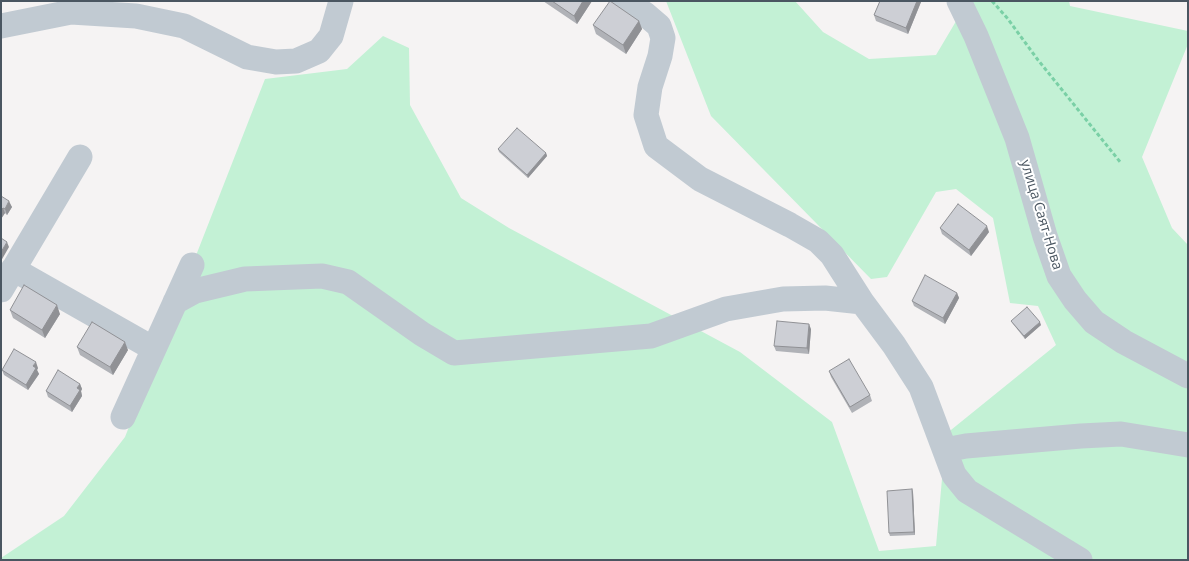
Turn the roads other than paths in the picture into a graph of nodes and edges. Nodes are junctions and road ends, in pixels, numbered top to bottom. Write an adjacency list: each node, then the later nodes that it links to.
1 (341, 1): 4 (street)
2 (625, 1): 9 (street)
3 (958, 1): 11 (street, улица Саят-Нова)
4 (1, 26)
5 (80, 157): 7 (street)
6 (192, 265): 8 (street)
7 (7, 279): 10 (street)
8 (175, 302): 9 (street); 10 (street)
9 (862, 302): 14 (street)
10 (154, 349): 12 (street)
11 (1188, 376)
12 (123, 417)
13 (1188, 445): 14 (street)
14 (945, 450): 15 (street)
15 (1080, 560)

